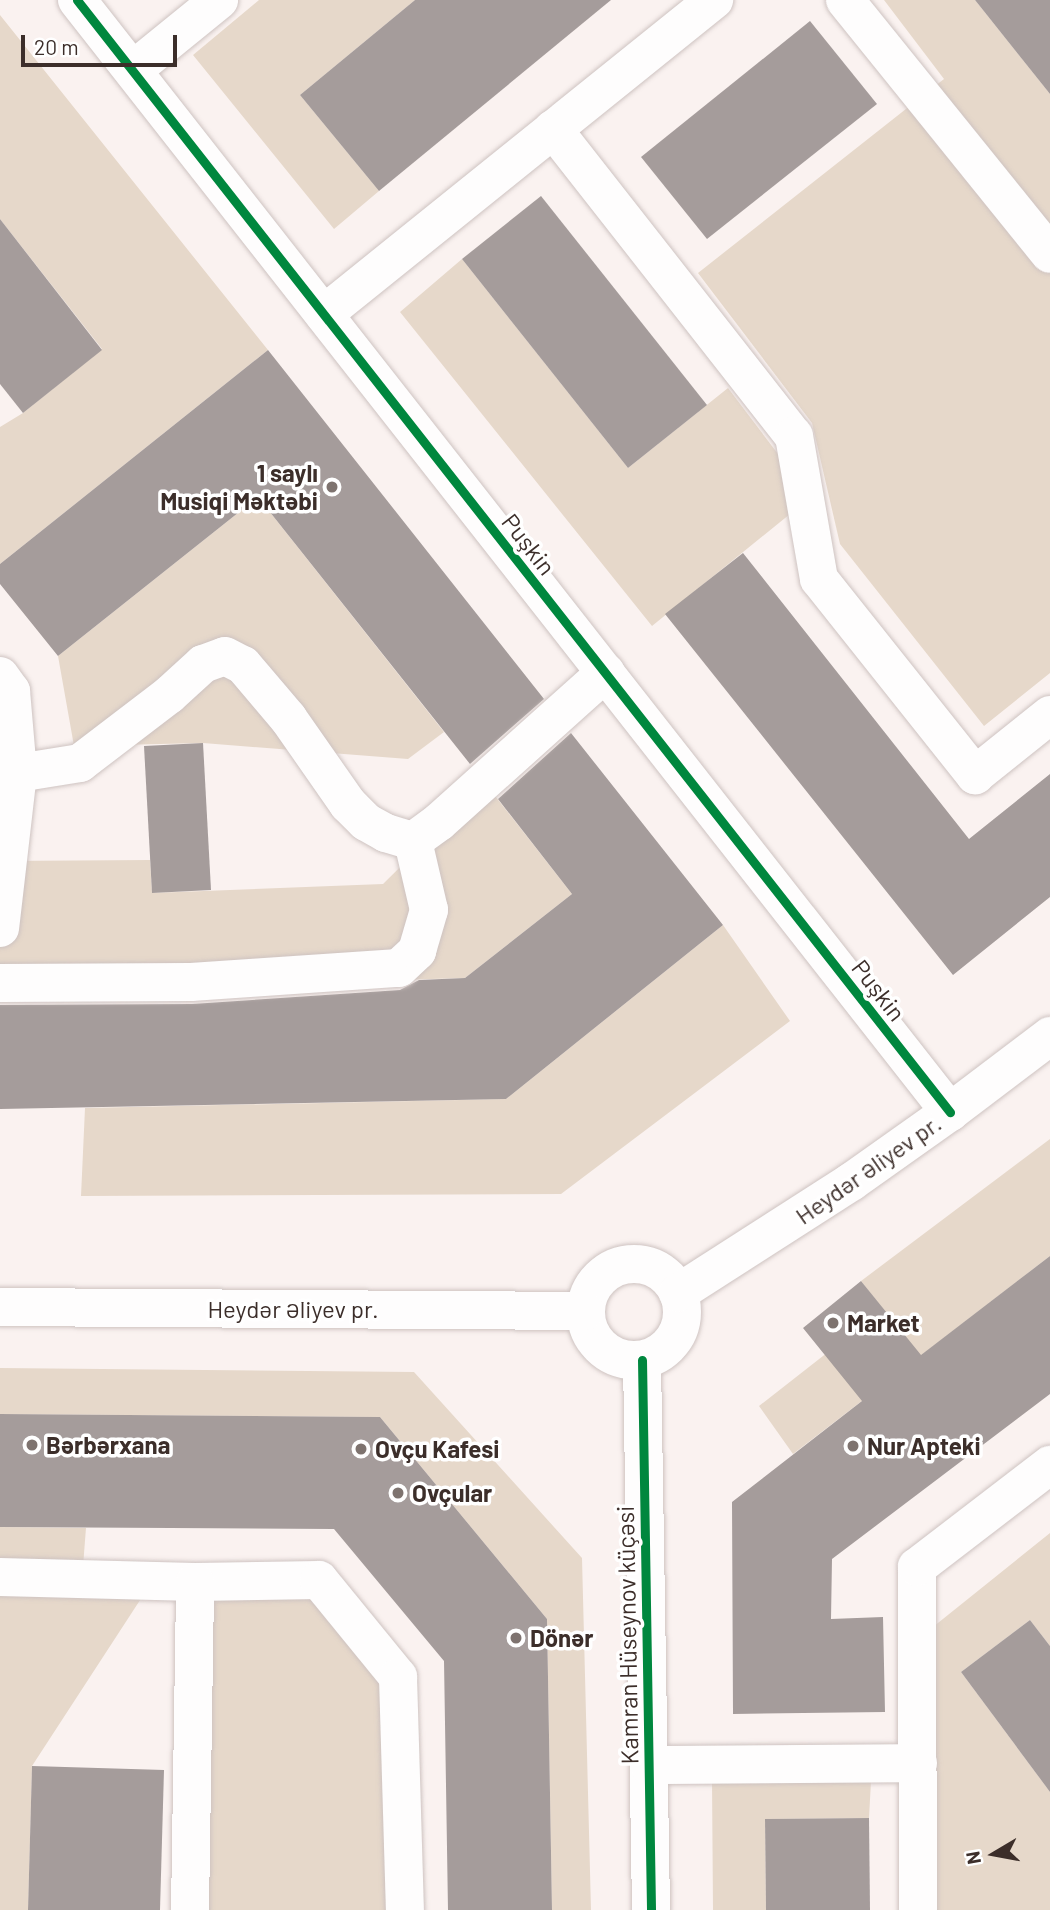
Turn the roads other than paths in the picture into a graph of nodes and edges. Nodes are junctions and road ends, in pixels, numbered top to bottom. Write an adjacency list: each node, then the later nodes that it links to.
1 (77, 0): 5 (street, Puşkin)
2 (219, 0): 5 (street)
3 (714, 0): 6 (street)
4 (845, 0): 7 (street)
5 (133, 71): 8 (street, Puşkin)
6 (553, 129): 8 (street); 11 (street)
7 (1050, 254)
8 (324, 314): 9 (street, Puşkin)
9 (606, 672): 13 (street); 17 (street, Puşkin)
10 (0, 676): 12 (street)
11 (1050, 715)
12 (18, 773): 13 (street); 14 (street)
13 (413, 841): 15 (street)
14 (0, 928)
15 (0, 983)
16 (1050, 1036): 17 (street, Heydər Əliyev pr.)
17 (950, 1112): 18 (street, Heydər Əliyev pr.)
18 (678, 1293): 20 (street); 21 (street)
19 (0, 1307): 20 (street, Heydər Əliyev pr.)
20 (585, 1311): 21 (street)
21 (642, 1360): 26 (street, Kamran Hüseynov küçəsi)
22 (1050, 1465): 25 (street)
23 (0, 1577): 24 (street)
24 (195, 1582): 27 (street); 28 (street)
25 (918, 1763): 26 (street); 30 (street)
26 (649, 1765): 29 (street, Kamran Hüseynov küçəsi)
27 (190, 1910)
28 (405, 1910)
29 (651, 1910)
30 (918, 1910)

